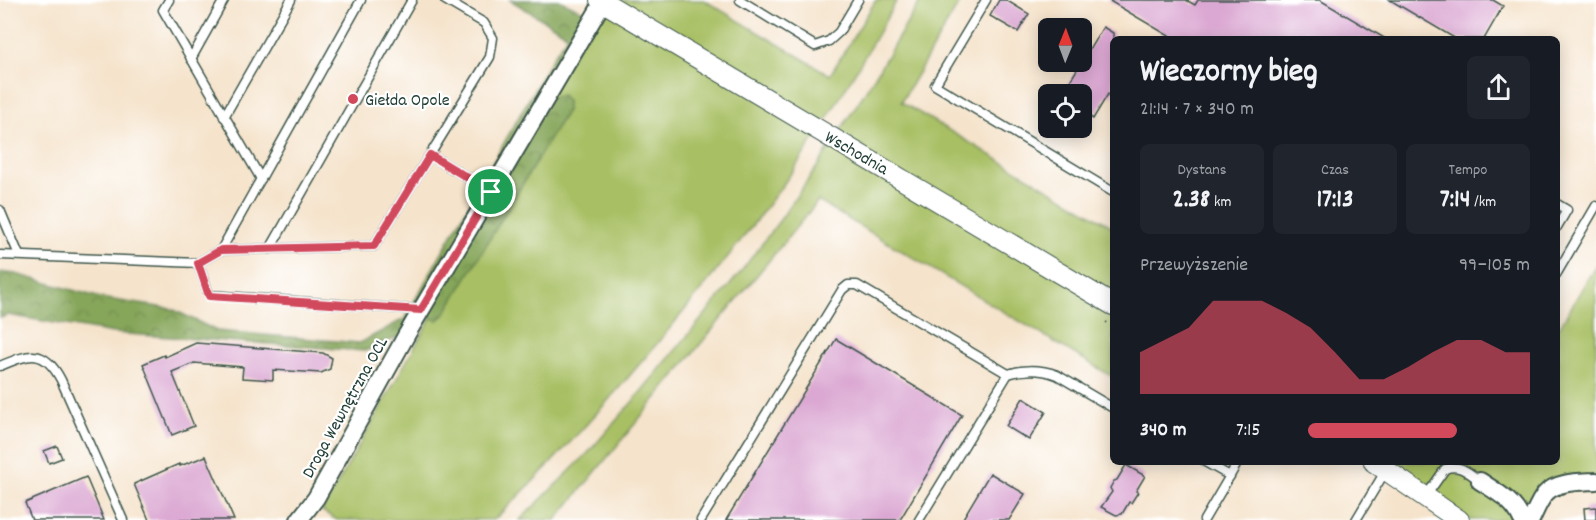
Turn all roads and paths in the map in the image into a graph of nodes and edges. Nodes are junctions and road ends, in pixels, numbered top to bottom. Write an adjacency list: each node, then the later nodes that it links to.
1 (169, 0): 11 (lane)
2 (224, 0): 11 (lane)
3 (291, 0): 12 (lane)
4 (361, 0): 14 (lane)
5 (412, 0): 21 (lane)
6 (445, 0): 13 (lane)
7 (740, 0): 8 (lane)
8 (858, 0)
9 (986, 0): 15 (lane)
10 (602, 1): 16 (street, Droga Wewnętrzna OCL); 27 (street, Wschodnia)
11 (191, 59): 12 (lane)
12 (224, 117): 14 (lane)
13 (430, 155): 16 (lane); 21 (lane)
14 (261, 179): 22 (lane)
15 (1110, 190)
16 (491, 192): 28 (street, Droga Wewnętrzna OCL)
17 (1560, 206): 20 (lane)
18 (1596, 206): 26 (lane)
19 (0, 210): 24 (lane)
20 (1560, 222)
21 (270, 249): 22 (lane)
22 (221, 250): 25 (lane)
23 (0, 255): 24 (lane)
24 (19, 255): 25 (lane)
25 (198, 263): 28 (lane)
26 (1560, 268)
27 (1110, 303)
28 (421, 310): 41 (street, Droga Wewnętrzna OCL)
29 (0, 366): 40 (lane)
30 (1008, 374): 31 (lane); 42 (lane); 43 (lane)
31 (1110, 406)
32 (1210, 465): 36 (lane)
33 (1236, 465): 36 (lane)
34 (1447, 465): 37 (lane); 39 (lane)
35 (1380, 466): 39 (street); 45 (lane)
36 (1230, 476): 44 (lane)
37 (1480, 481): 47 (street)
38 (1596, 481): 48 (street)
39 (1426, 496): 46 (street)
40 (123, 520)
41 (300, 520)
42 (701, 520)
43 (919, 520)
44 (1204, 520)
45 (1356, 520)
46 (1459, 520)
47 (1522, 520)
48 (1531, 520)

